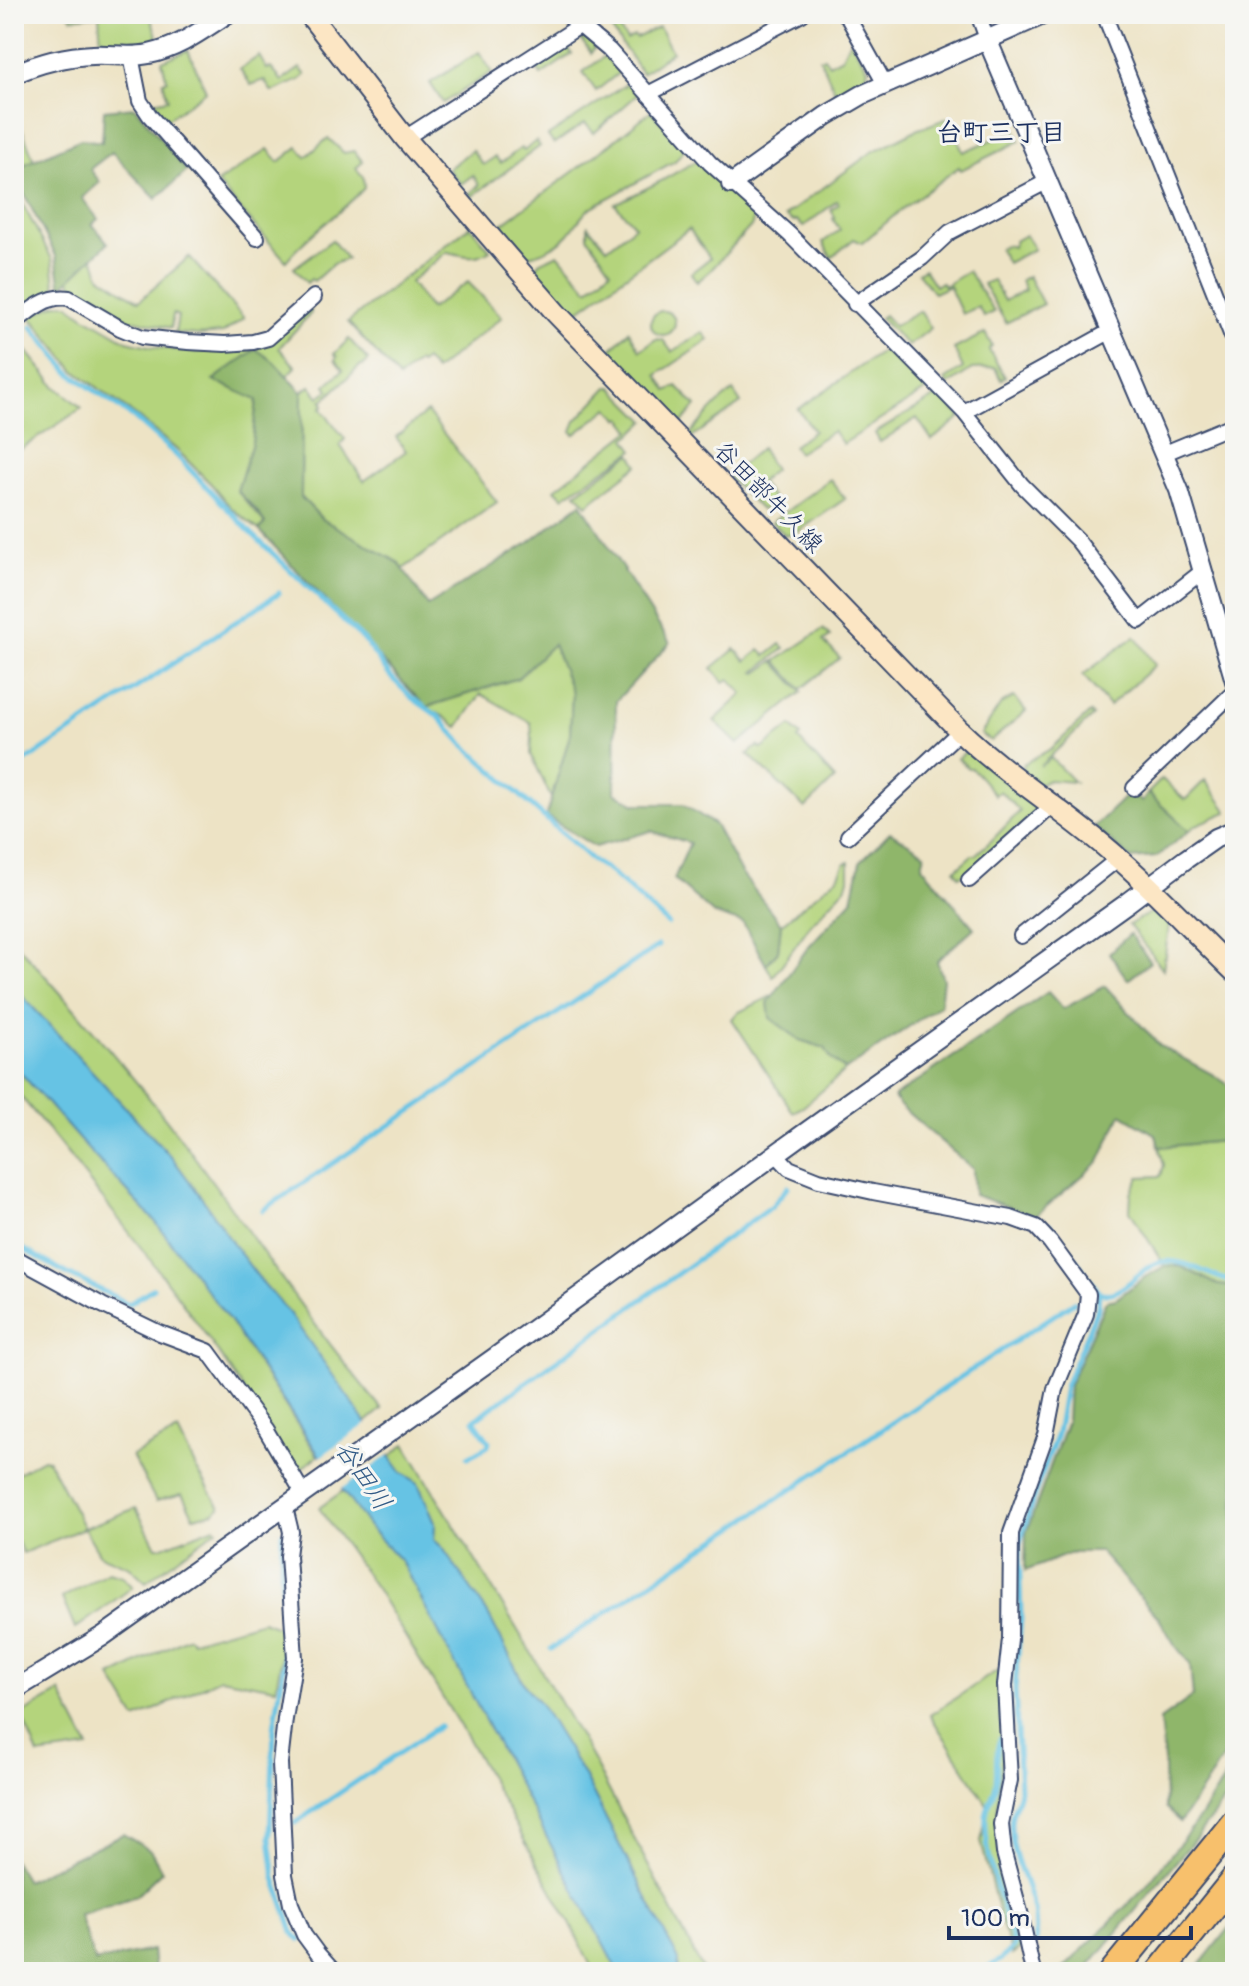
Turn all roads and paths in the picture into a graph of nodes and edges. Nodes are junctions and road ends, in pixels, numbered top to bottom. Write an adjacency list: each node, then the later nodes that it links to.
1 (227, 14): 12 (street)
2 (309, 14): 16 (main road, 谷田部牛久線)
3 (566, 14): 10 (street)
4 (598, 14): 10 (street)
5 (802, 14): 15 (street)
6 (846, 14): 14 (street)
7 (978, 14): 11 (street)
8 (1045, 14): 11 (street)
9 (1104, 14): 24 (street)
10 (579, 25): 15 (street); 16 (street)
11 (987, 39): 14 (street); 17 (street)
12 (131, 56): 13 (street); 19 (street)
13 (14, 74)
14 (885, 84): 18 (street)
15 (648, 94): 18 (street)
16 (405, 138): 31 (main road, 谷田部牛久線)
17 (1048, 181): 21 (street); 23 (street)
18 (731, 184): 21 (street)
19 (257, 238)
20 (314, 297): 22 (street)
21 (855, 304): 25 (street)
22 (16, 322)
23 (1111, 331): 25 (street); 27 (street)
24 (1235, 344)
25 (964, 412): 28 (street)
26 (1235, 424): 27 (street)
27 (1165, 453): 28 (street)
28 (1204, 570): 29 (street)
29 (1235, 681)
30 (1235, 691): 32 (street)
31 (960, 731): 33 (main road, 谷田部牛久線); 35 (street)
32 (1134, 788)
33 (1052, 806): 36 (main road, 谷田部牛久線); 37 (street)
34 (1235, 830): 38 (street)
35 (848, 836)
36 (1119, 858): 38 (main road, 谷田部牛久線); 39 (street)
37 (969, 880)
38 (1150, 887): 40 (main road, 谷田部牛久線); 41 (street)
39 (1021, 936)
40 (1232, 964)
41 (776, 1154): 43 (street); 49 (street)
42 (14, 1257): 43 (street)
43 (305, 1492): 44 (street)
44 (285, 1507): 45 (street); 48 (street)
45 (14, 1690)
46 (1235, 1822): 50 (highway)
47 (1235, 1879): 51 (highway)
48 (334, 1972)
49 (1033, 1972)
50 (1113, 1972)
51 (1160, 1972)

